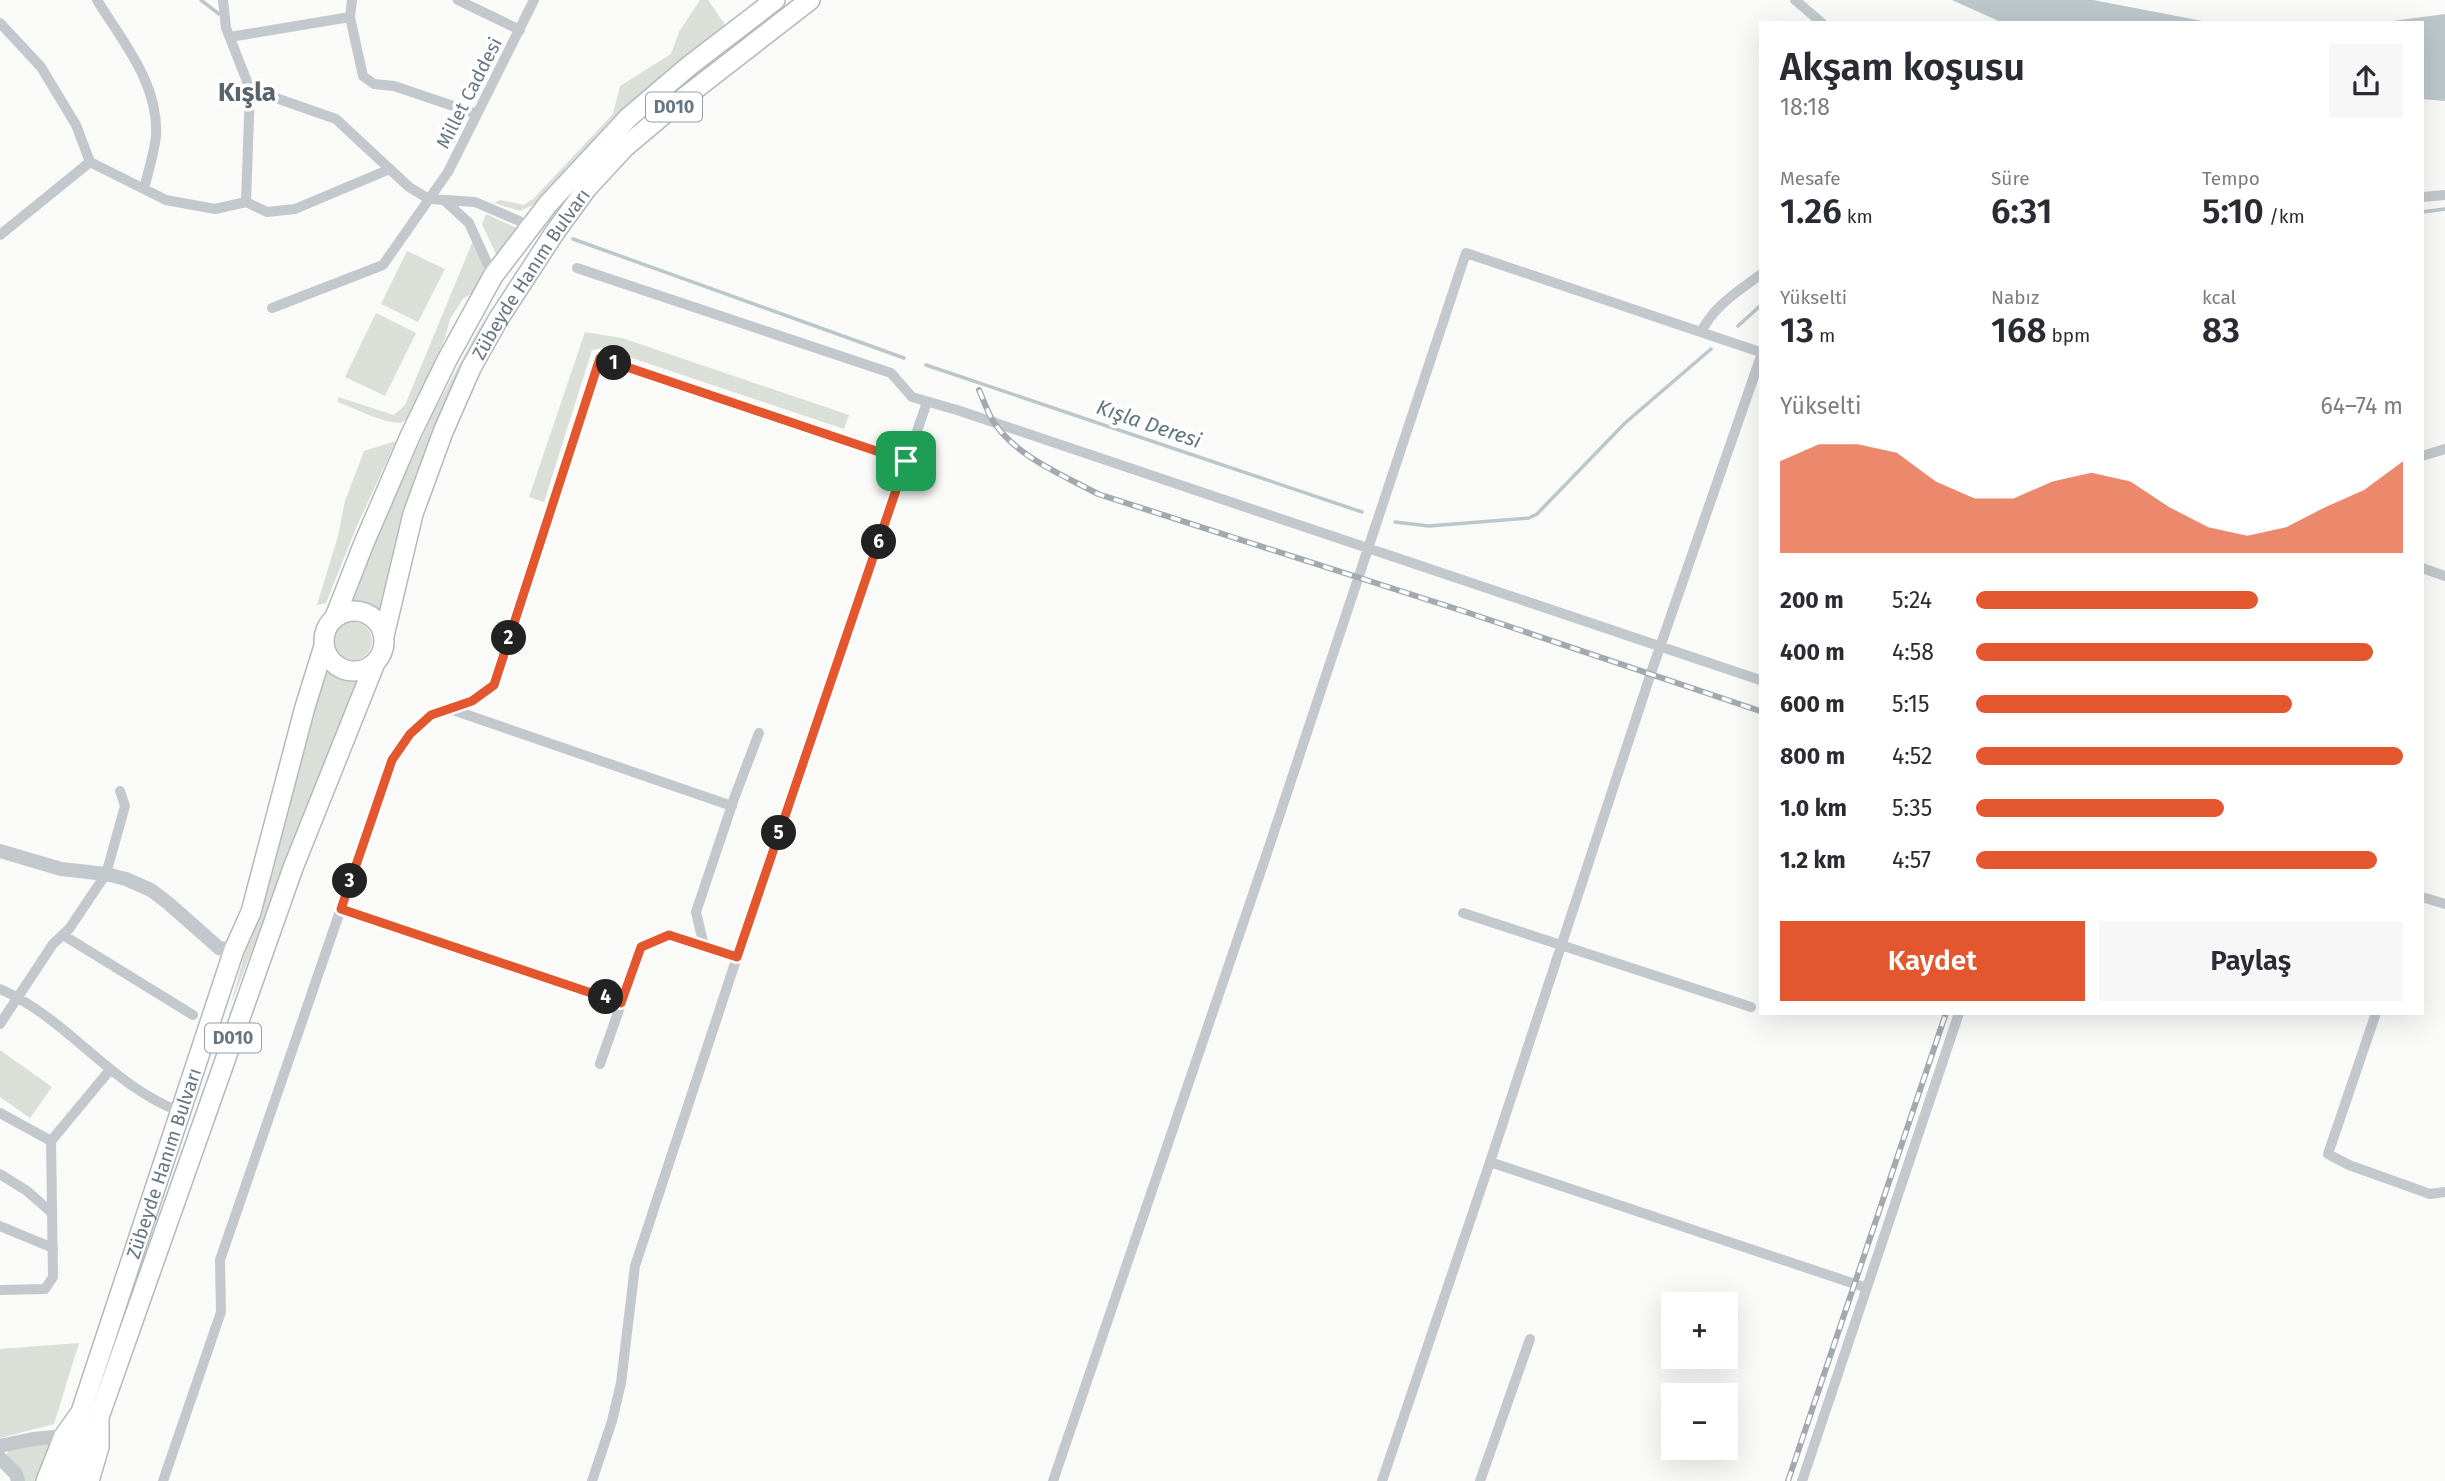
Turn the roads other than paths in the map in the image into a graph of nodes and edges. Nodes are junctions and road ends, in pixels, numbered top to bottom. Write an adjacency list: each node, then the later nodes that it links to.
1 (97, 0): 18 (street)
2 (223, 0): 13 (street)
3 (352, 0): 9 (street)
4 (458, 0): 12 (street)
5 (534, 0): 12 (street, Millet Caddesi)
6 (775, 0): 24 (highway, Zübeyde Hanım Bulvarı / D010)
7 (810, 0): 41 (highway, Zübeyde Hanım Bulvarı / D010)
8 (1796, 0): 10 (street)
9 (350, 18): 13 (street); 15 (street)
10 (1820, 21)
11 (0, 23): 16 (street)
12 (520, 30): 15 (street, Millet Caddesi)
13 (230, 37): 14 (street)
14 (250, 89): 17 (street); 23 (street)
15 (477, 114): 21 (street, Millet Caddesi)
16 (90, 162): 18 (street); 25 (street)
17 (390, 169): 21 (street); 23 (street)
18 (144, 189): 23 (street)
19 (2445, 195): 20 (street)
20 (2424, 197)
21 (429, 199): 22 (street); 29 (street, Millet Caddesi)
22 (445, 201): 24 (street); 27 (street)
23 (246, 202)
24 (531, 226): 27 (highway, Zübeyde Hanım Bulvarı / D010)
25 (0, 235)
26 (577, 268): 33 (street)
27 (493, 276): 40 (highway, Zübeyde Hanım Bulvarı / D010)
28 (1759, 276): 30 (street)
29 (272, 308)
30 (1701, 332): 31 (street); 37 (street)
31 (1759, 352)
32 (1759, 362): 43 (street)
33 (927, 402): 36 (street); 37 (street)
34 (2445, 449): 35 (street)
35 (2424, 455)
36 (906, 461): 46 (street); 60 (street)
37 (1367, 549): 43 (street); 94 (street)
38 (2424, 569): 39 (street)
39 (2445, 576)
40 (335, 617): 41 (highway); 42 (highway, Zübeyde Hanım Bulvarı / D010)
41 (384, 636): 44 (highway, Zübeyde Hanım Bulvarı / D010)
42 (324, 646): 44 (highway); 59 (highway, Zübeyde Hanım Bulvarı / D010)
43 (1661, 646): 45 (street); 57 (street)
44 (374, 663): 83 (highway, Zübeyde Hanım Bulvarı / D010)
45 (1759, 680)
46 (450, 709): 49 (street); 54 (street)
47 (759, 733): 49 (street)
48 (120, 791): 51 (street)
49 (732, 806): 58 (street)
50 (0, 851): 51 (street)
51 (106, 874): 56 (street); 59 (street)
52 (2427, 898): 53 (street)
53 (2445, 902)
54 (341, 909): 63 (street); 92 (street)
55 (1463, 913): 57 (street)
56 (63, 935): 62 (street); 65 (street)
57 (1562, 944): 64 (street); 74 (street)
58 (704, 946): 60 (street); 63 (street)
59 (234, 950): 71 (highway, Zübeyde Hanım Bulvarı / D010)
60 (737, 957): 93 (street)
61 (0, 989): 62 (street)
62 (19, 999): 68 (street); 70 (street)
63 (621, 1003): 69 (street)
64 (1751, 1007)
65 (193, 1015)
66 (1958, 1015): 80 (street)
67 (2375, 1015): 76 (street)
68 (0, 1024)
69 (600, 1064)
70 (109, 1071): 71 (street); 73 (street)
71 (181, 1112): 83 (highway, Zübeyde Hanım Bulvarı / D010)
72 (0, 1113): 73 (street)
73 (51, 1142): 77 (street)
74 (1490, 1162): 80 (street); 95 (street)
75 (0, 1174): 77 (street)
76 (2445, 1192)
77 (51, 1212): 79 (street)
78 (0, 1226): 79 (street)
79 (54, 1248): 81 (street)
80 (1867, 1288): 97 (street)
81 (0, 1290)
82 (1530, 1339): 96 (street)
83 (90, 1414): 84 (highway, D010); 89 (main road, Zübeyde Hanım Bulvarı / D010); 90 (main road, D010); 91 (highway, D010)
84 (64, 1436): 85 (street); 88 (highway, D010)
85 (0, 1446)
86 (0, 1458): 87 (street)
87 (18, 1481)
88 (47, 1481)
89 (62, 1481)
90 (76, 1481)
91 (89, 1481)
92 (163, 1481)
93 (592, 1481)
94 (1053, 1481)
95 (1382, 1481)
96 (1480, 1481)
97 (1802, 1481)

